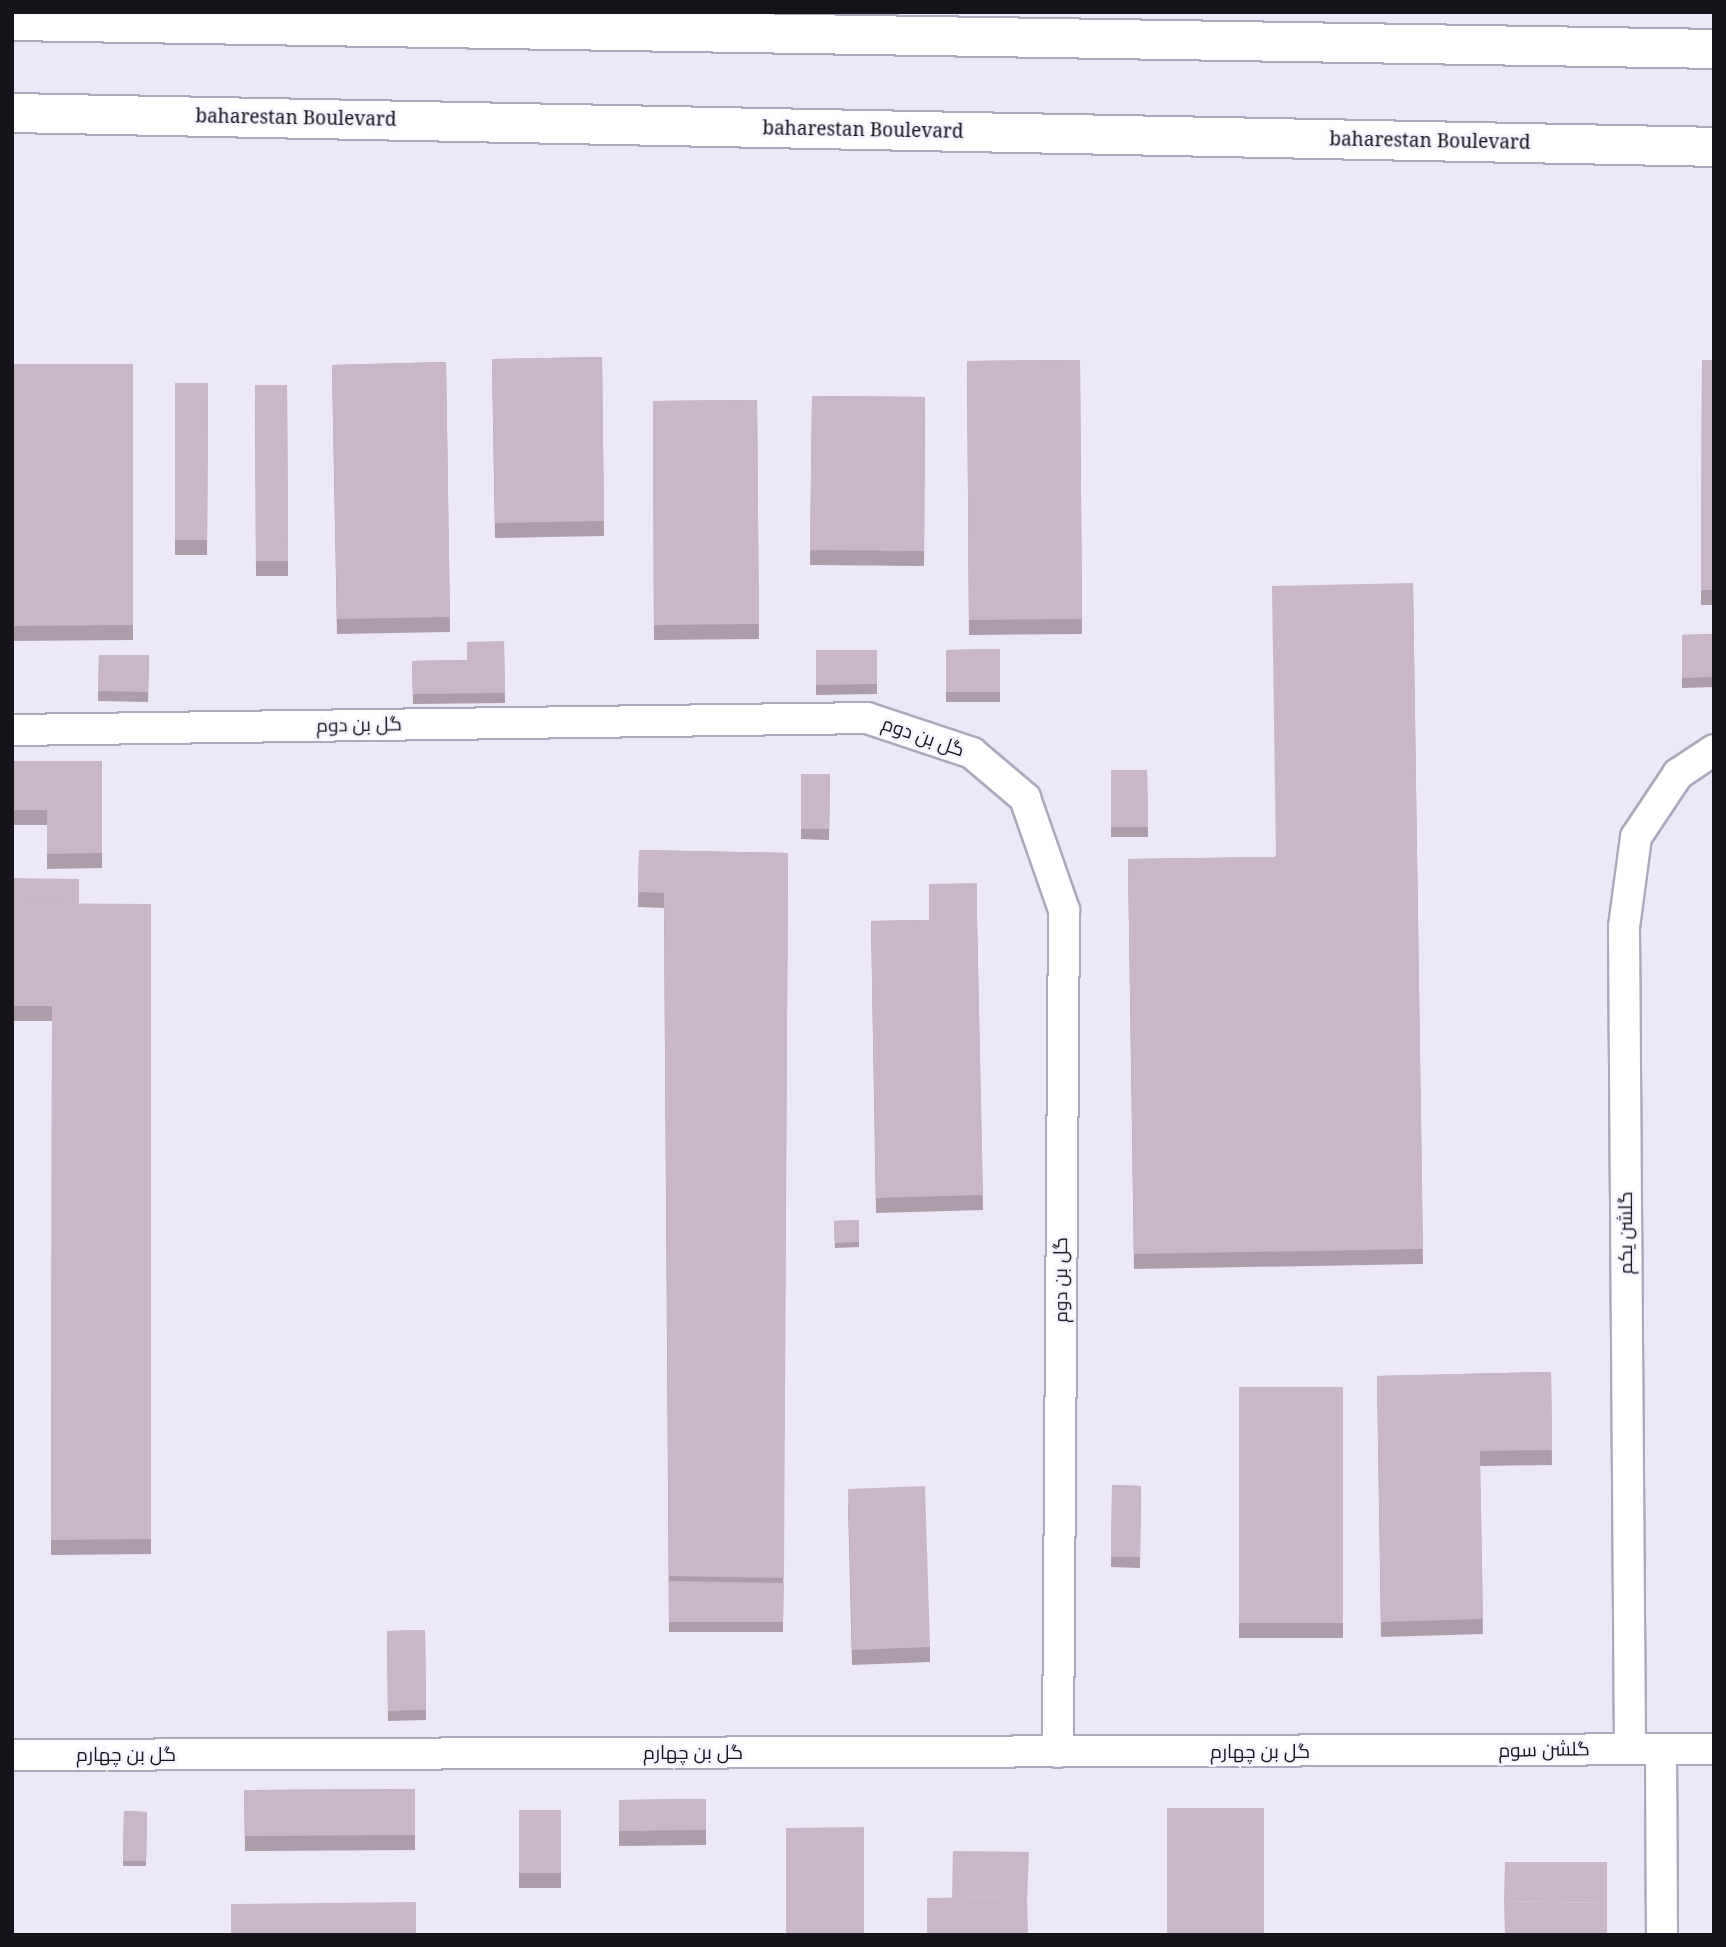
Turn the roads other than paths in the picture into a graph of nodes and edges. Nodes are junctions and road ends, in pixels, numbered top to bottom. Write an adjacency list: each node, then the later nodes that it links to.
1 (12, 21): 2 (street)
2 (1714, 50)
3 (12, 113): 4 (street, baharestan Boulevard)
4 (1714, 147)
5 (12, 730): 10 (street, گل بن دوم)
6 (1714, 750): 7 (street, گلشن یکم)
7 (1630, 1749): 8 (street, گلشن سوم); 11 (street, گلشن سوم)
8 (1661, 1749): 9 (street, گلشن سوم); 13 (street)
9 (1714, 1749)
10 (1058, 1752): 11 (street, گل بن چهارم); 12 (street, گل بن چهارم)
11 (1373, 1752)
12 (12, 1755)
13 (1662, 1935)

